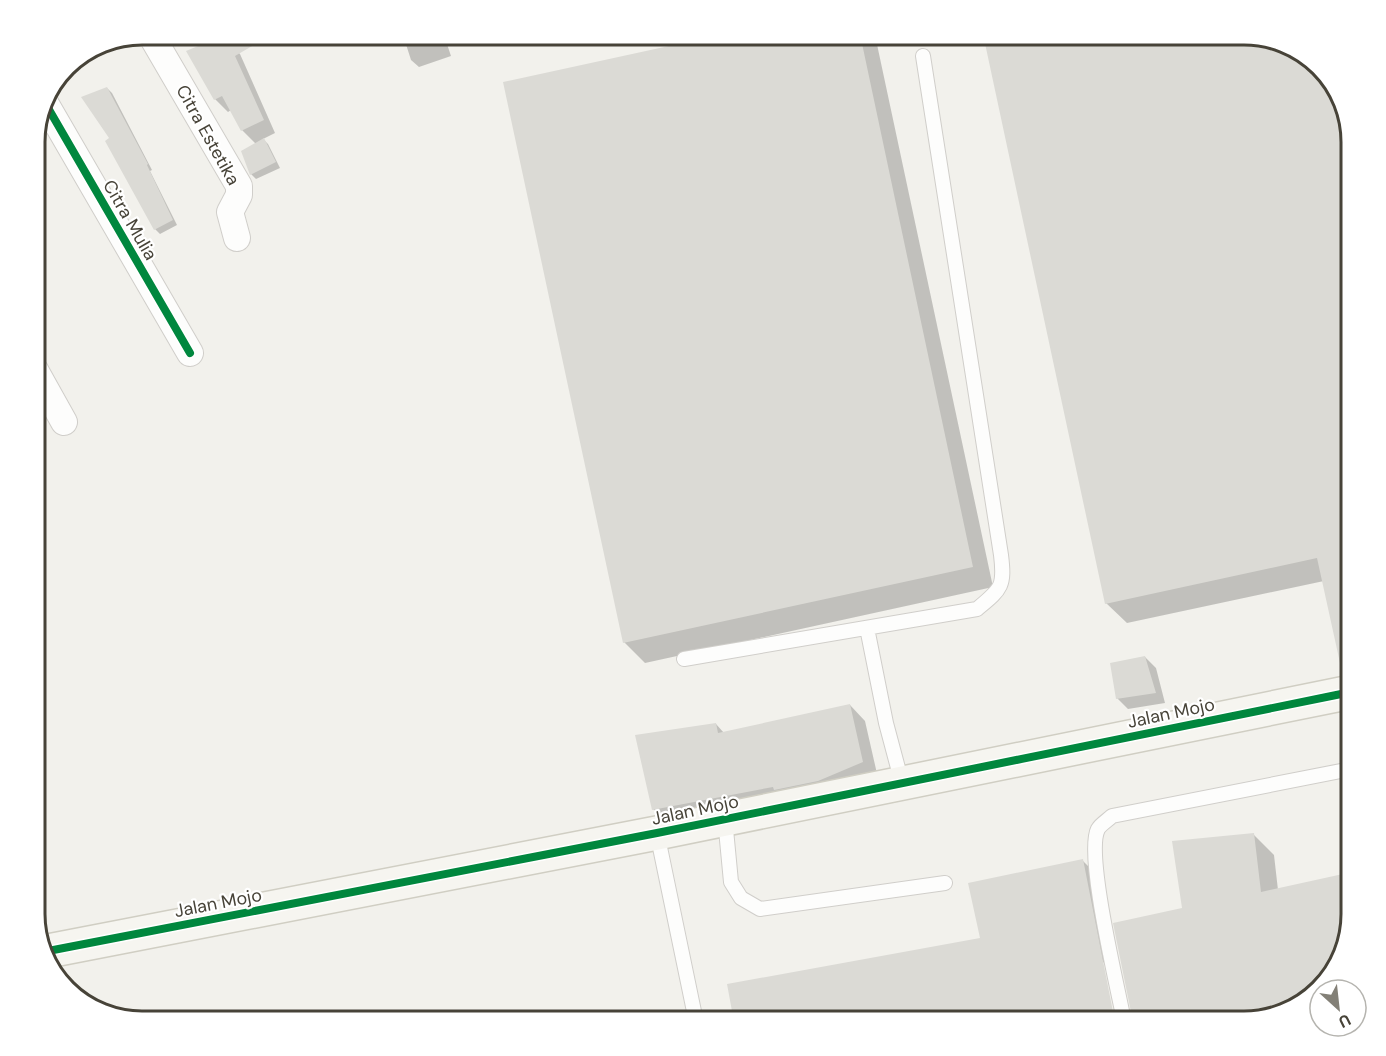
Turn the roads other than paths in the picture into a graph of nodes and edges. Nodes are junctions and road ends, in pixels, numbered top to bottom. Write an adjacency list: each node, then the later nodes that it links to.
1 (157, 45): 4 (street, Citra Estetika)
2 (923, 56): 8 (lane)
3 (50, 111): 5 (street, Citra Mulia)
4 (237, 238)
5 (190, 353)
6 (45, 388): 7 (street)
7 (64, 422)
8 (867, 628): 9 (lane); 12 (lane)
9 (684, 659)
10 (1341, 694): 12 (street, Jalan Mojo)
11 (1341, 772): 18 (lane)
12 (902, 783): 13 (street, Jalan Mojo)
13 (725, 819): 14 (street, Jalan Mojo); 15 (lane)
14 (657, 833): 16 (street, Jalan Mojo); 17 (lane)
15 (945, 883)
16 (52, 950)
17 (694, 1011)
18 (1123, 1011)

